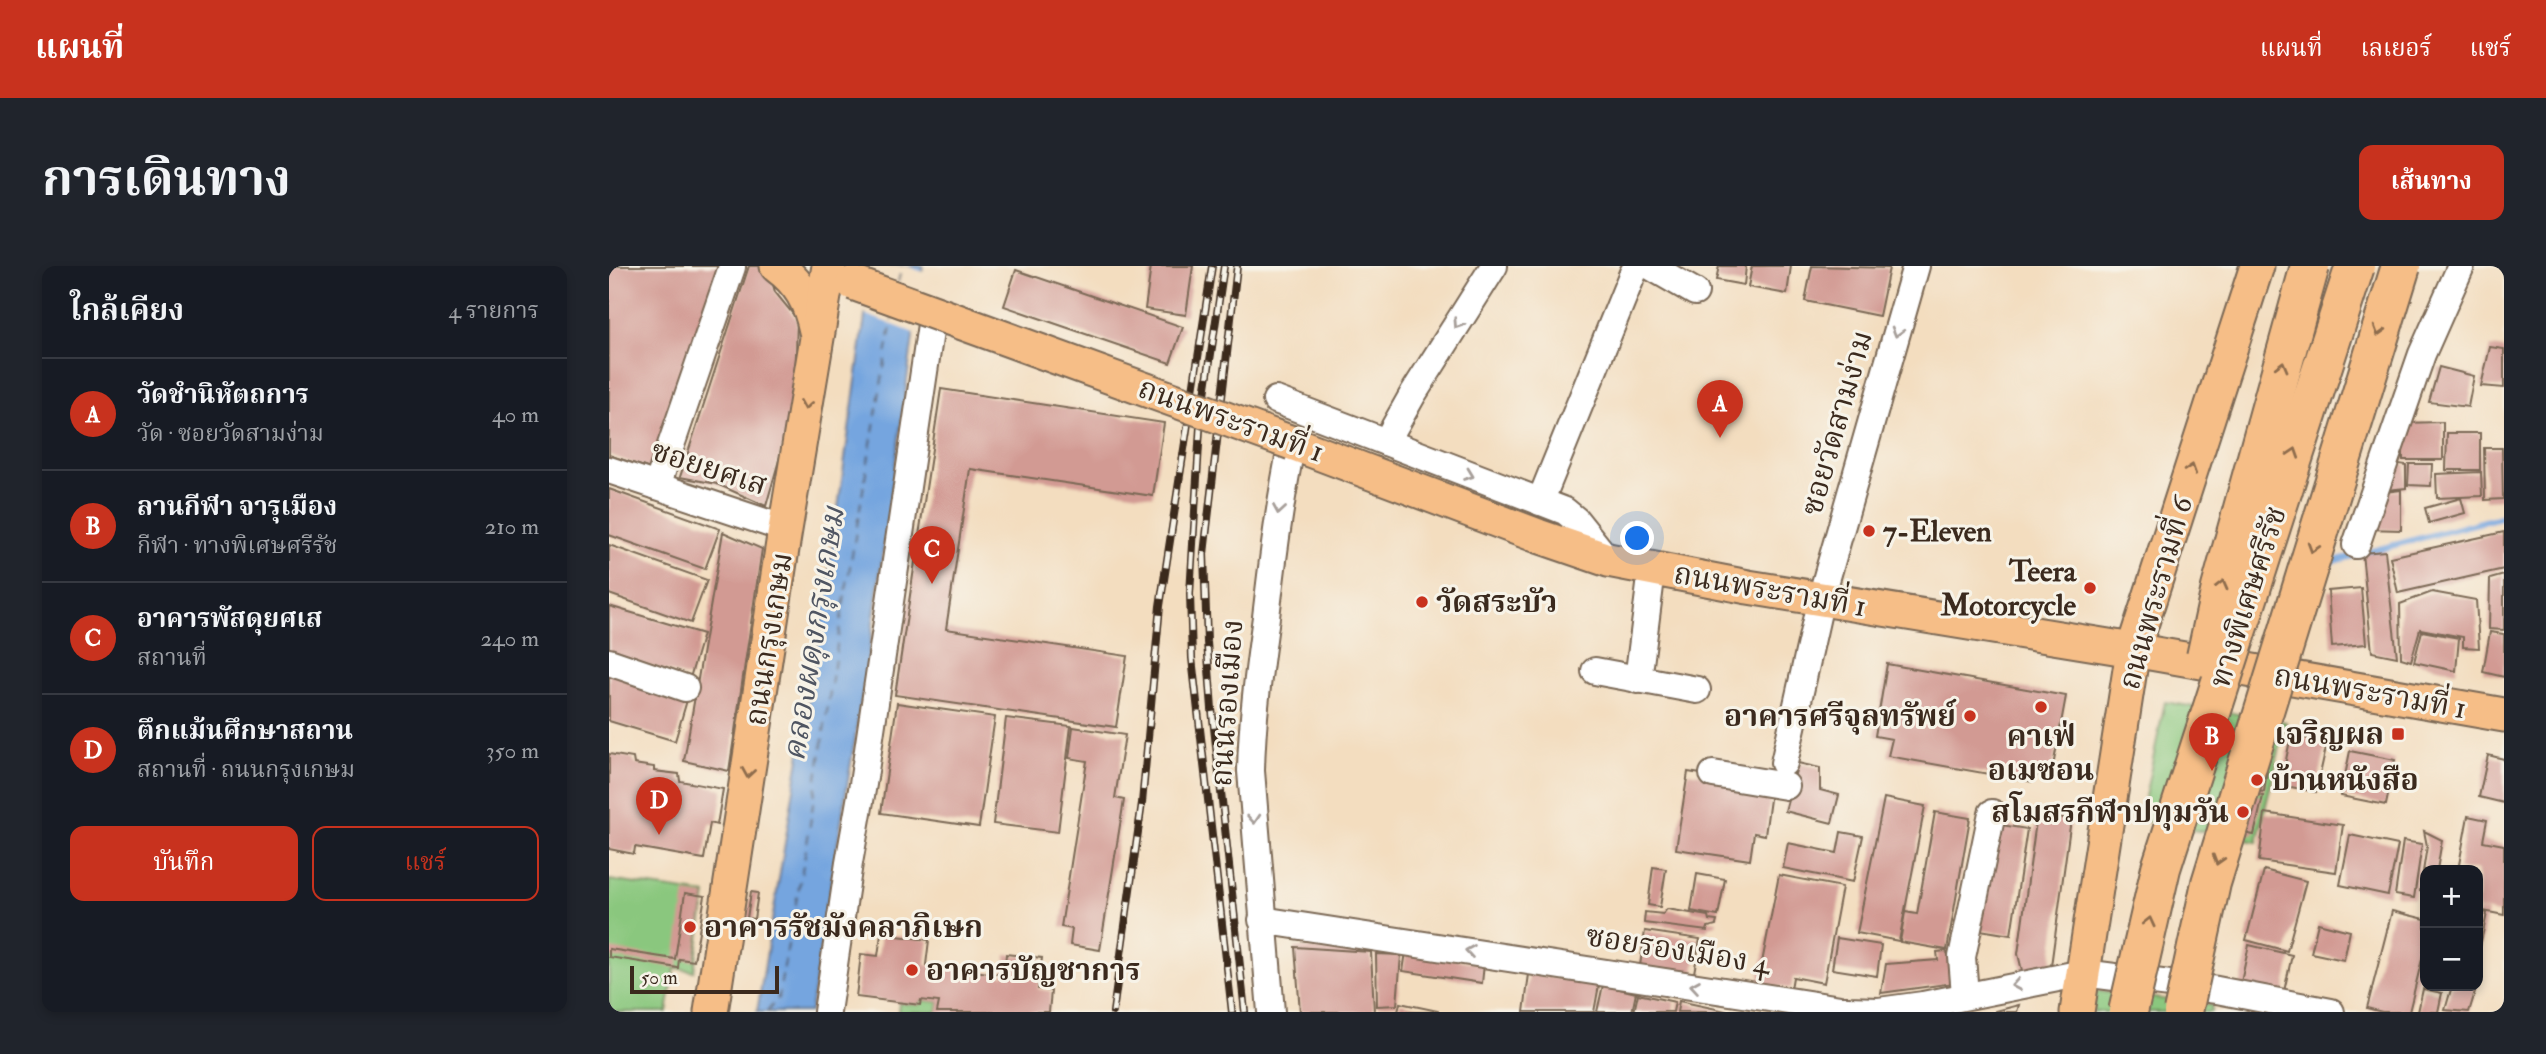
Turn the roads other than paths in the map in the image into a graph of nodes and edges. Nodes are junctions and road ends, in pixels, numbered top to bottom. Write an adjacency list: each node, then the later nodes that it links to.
1 (777, 266): 14 (main road)
2 (1494, 266): 16 (street, one-way to 16)
3 (1916, 266): 25 (street, ซอยวัดสามง่าม, one-way to 25)
4 (2257, 266): 26 (main road, ถนนพระรามที่ 6, one-way to 4)
5 (2310, 266): 35 (highway, one-way to 5, bridge)
6 (2355, 266): 35 (highway, ทางพิเศษศรีรัช, one-way to 6, bridge)
7 (2401, 266): 44 (highway, ทางพิเศษศรีรัช, one-way to 44, bridge)
8 (2461, 266): 22 (street)
9 (731, 267): 19 (street)
10 (1642, 270): 12 (street); 20 (street)
11 (833, 271): 13 (main road, ถนนพระรามที่ 1, bridge); 14 (main road, ถนนกรุงเกษม)
12 (1695, 292)
13 (933, 311): 17 (main road, ถนนพระรามที่ 1, bridge); 40 (street)
14 (817, 338): 21 (main road, ถนนกรุงเกษม, one-way to 21)
15 (1276, 401): 16 (street)
16 (1387, 442): 20 (street, one-way to 20)
17 (1292, 443): 23 (main road, ถนนพระรามที่ 1); 36 (street, ถนนรองเมือง, one-way to 36)
18 (609, 470): 19 (street, ซอยยศเส)
19 (657, 486): 21 (street, ซอยยศเส)
20 (1540, 502): 23 (street)
21 (784, 536): 39 (main road, ถนนกรุงเกษม, one-way to 39)
22 (2356, 545)
23 (1595, 556): 24 (main road, ถนนพระรามที่ 1)
24 (1652, 570): 25 (main road, ถนนพระรามที่ 1); 29 (street)
25 (1821, 598): 26 (main road, ถนนพระรามที่ 1); 33 (street, ซอยวัดสามง่าม)
26 (2133, 650): 32 (main road, ถนนพระรามที่ 1); 37 (main road, ถนนพระรามที่ 6)
27 (609, 662): 30 (street)
28 (1595, 671): 29 (street)
29 (1638, 680): 31 (street)
30 (685, 688)
31 (1697, 690)
32 (2504, 715)
33 (1713, 774)
34 (1992, 813): 38 (street)
35 (2161, 868): 43 (highway, ทางพิเศษศรีรัช, one-way to 35, bridge)
36 (1262, 919): 38 (street, ซอยรองเมือง 4, one-way to 36); 41 (street, ถนนรองเมือง)
37 (2083, 973): 38 (street, ซอยรองเมือง 4, one-way to 38); 42 (main road, ถนนพระรามที่ 6); 45 (street, ซอยรองเมือง 4)
38 (1965, 995)
39 (711, 1012)
40 (827, 1012)
41 (1271, 1012)
42 (2077, 1012)
43 (2128, 1012)
44 (2183, 1012)
45 (2331, 1012)

